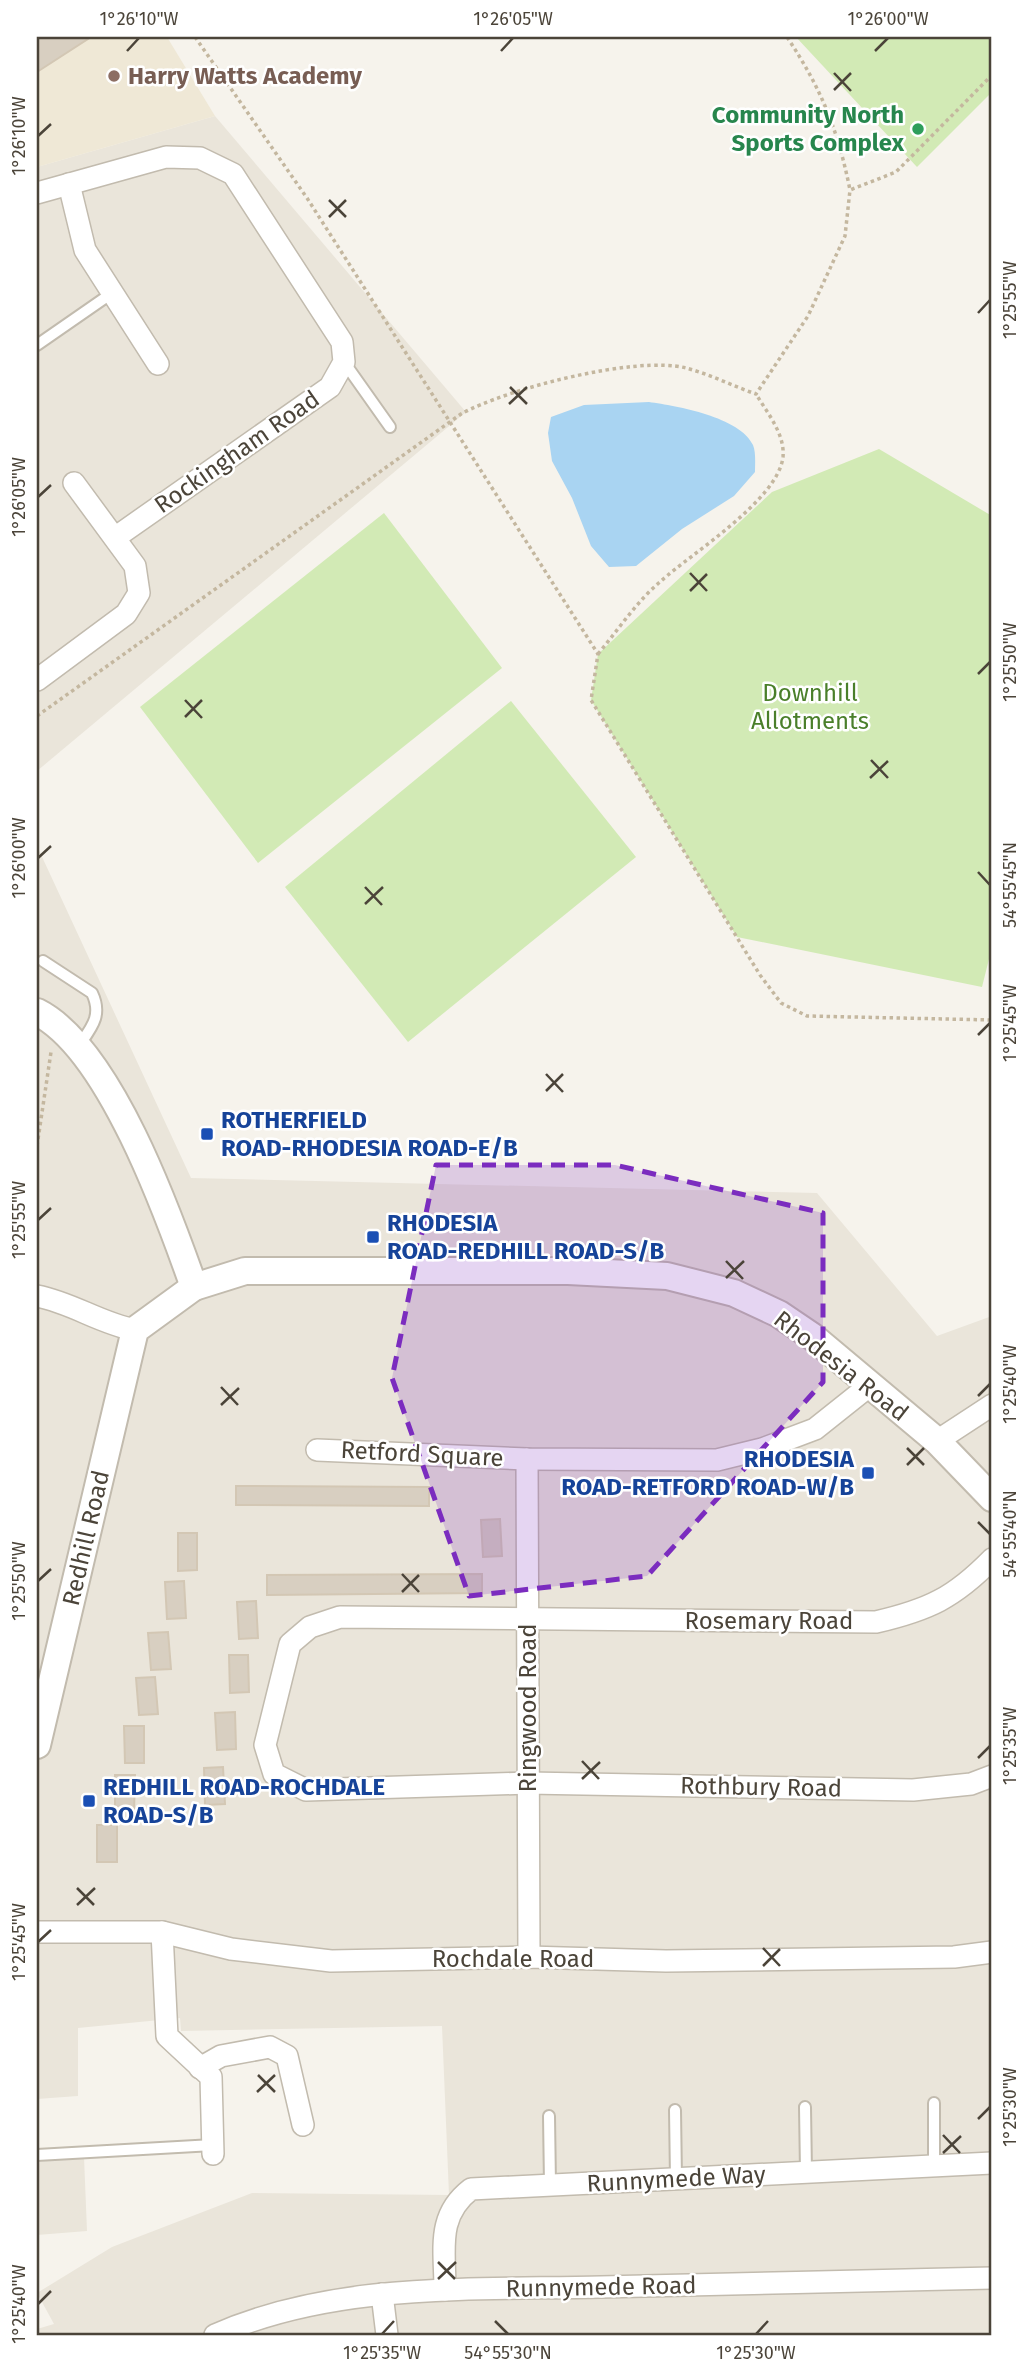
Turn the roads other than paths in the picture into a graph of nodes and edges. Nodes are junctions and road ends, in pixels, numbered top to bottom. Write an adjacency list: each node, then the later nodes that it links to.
1 (69, 184): 2 (street); 3 (street); 5 (street)
2 (37, 193)
3 (112, 293): 4 (lane); 6 (street)
4 (37, 345)
5 (344, 362): 7 (lane); 9 (street, Rockingham Road)
6 (158, 364)
7 (390, 427)
8 (74, 483): 9 (street)
9 (116, 537): 10 (street)
10 (37, 680)
11 (43, 961): 13 (lane)
12 (46, 1020): 13 (street)
13 (78, 1047): 14 (street)
14 (194, 1287): 16 (street, Rhodesia Road); 17 (street, Rhodesia Road)
15 (37, 1296): 16 (street)
16 (135, 1330): 25 (street, Redhill Road)
17 (869, 1386): 19 (street, Rhodesia Road); 21 (street, Retford Square)
18 (992, 1405): 19 (street)
19 (937, 1441): 22 (street, Rhodesia Road)
20 (317, 1450): 21 (street, Retford Square)
21 (527, 1459): 24 (street, Ringwood Road)
22 (992, 1498)
23 (992, 1559): 24 (street, Rosemary Road)
24 (527, 1619): 27 (street, Ringwood Road); 27 (street, Rosemary Road)
25 (37, 1745)
26 (992, 1776): 27 (street, Rothbury Road)
27 (528, 1783): 31 (street, Ringwood Road)
28 (37, 1932): 29 (street, Rochdale Road)
29 (162, 1932): 31 (street, Rochdale Road); 32 (street)
30 (992, 1952): 31 (street, Rochdale Road)
31 (528, 1957)
32 (200, 2068): 37 (street); 38 (street)
33 (934, 2103): 41 (lane)
34 (805, 2107): 42 (lane)
35 (675, 2110): 43 (lane)
36 (549, 2116): 44 (lane)
37 (303, 2125)
38 (213, 2150): 39 (lane)
39 (37, 2155)
40 (992, 2163): 41 (street, Runnymede Way)
41 (934, 2166): 42 (street, Runnymede Way)
42 (806, 2172): 43 (street, Runnymede Way)
43 (676, 2179): 44 (street, Runnymede Way)
44 (550, 2185): 46 (street, Runnymede Way)
45 (992, 2277): 46 (street, Runnymede Road)
46 (445, 2290): 47 (street, Runnymede Road)
47 (382, 2294): 48 (street, Runnymede Road); 49 (street)
48 (215, 2335)
49 (387, 2335)

